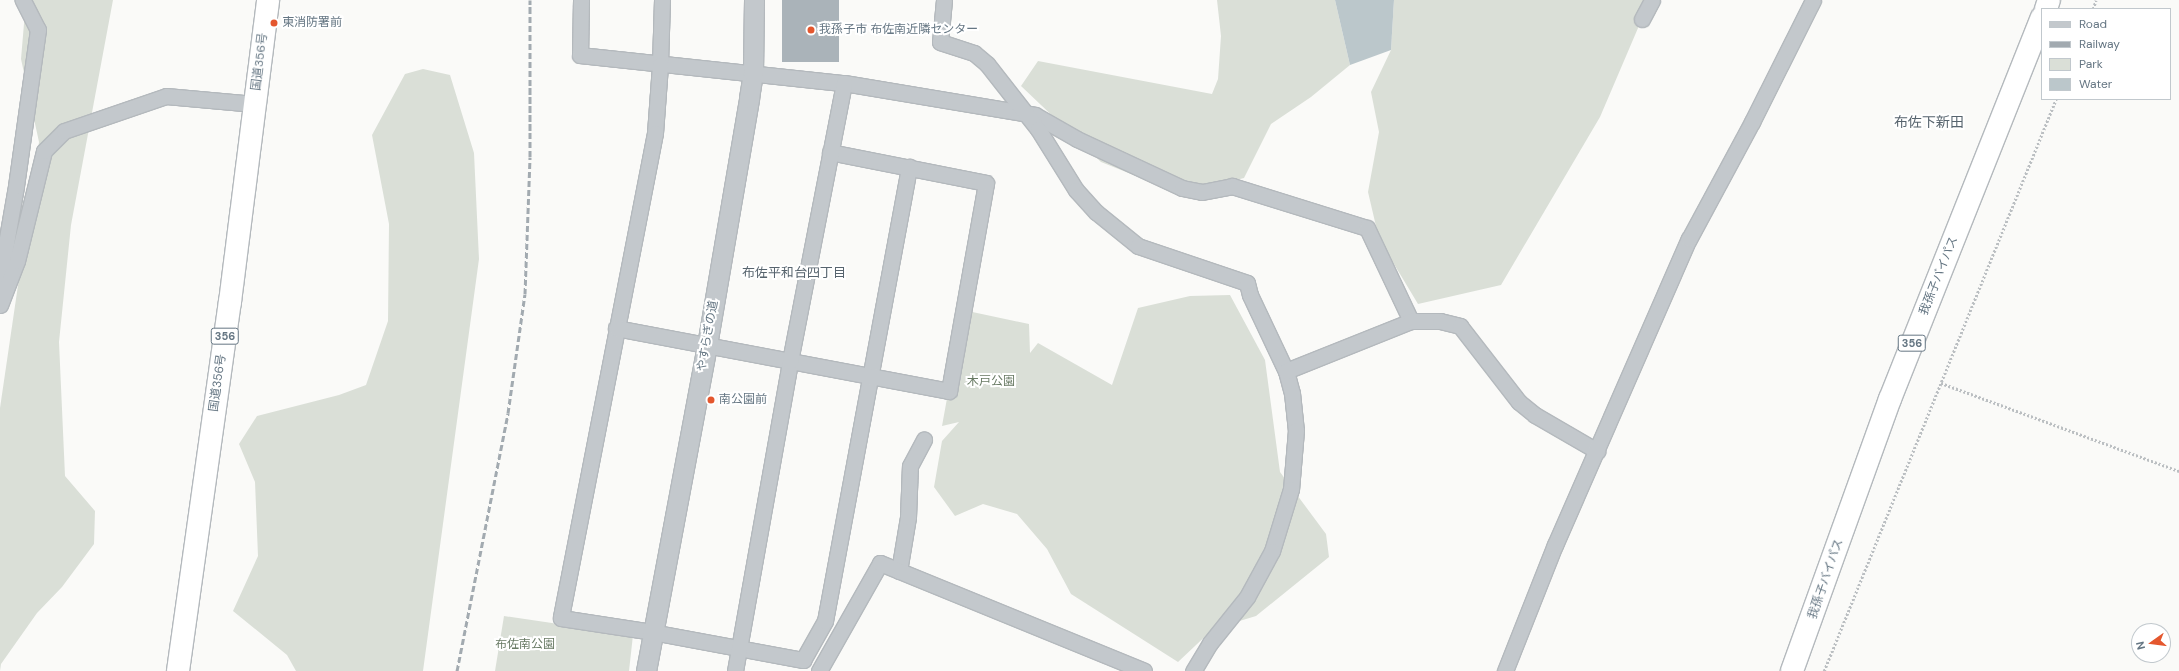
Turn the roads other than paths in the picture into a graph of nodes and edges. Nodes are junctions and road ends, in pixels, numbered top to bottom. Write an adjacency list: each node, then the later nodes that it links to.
1 (23, 0): 18 (street)
2 (268, 0): 14 (highway, 国道356号 / 356)
3 (581, 0): 11 (street)
4 (662, 0): 11 (street)
5 (754, 0): 12 (street, やすらぎの道)
6 (944, 0): 15 (street)
7 (1652, 0): 9 (street)
8 (1813, 0): 27 (street)
9 (1642, 19)
10 (2041, 21): 38 (highway, 我孫子バイパス / 356)
11 (660, 65): 12 (street); 21 (street)
12 (753, 72): 13 (street); 22 (street, やすらぎの道)
13 (844, 82): 15 (street); 16 (street)
14 (255, 104): 19 (street); 31 (highway, 国道356号 / 356)
15 (1023, 113): 20 (street); 24 (street)
16 (830, 152): 17 (street); 23 (street)
17 (909, 167): 25 (street); 25 (street)
18 (0, 278)
19 (0, 305)
20 (1412, 321): 24 (street); 27 (street)
21 (616, 328): 22 (street); 29 (street)
22 (707, 345): 23 (street); 29 (street, やすらぎの道)
23 (790, 361): 25 (street); 30 (street)
24 (1286, 371): 36 (street)
25 (869, 376): 30 (street)
26 (924, 440): 28 (street)
27 (1598, 451): 37 (street)
28 (899, 571): 34 (street); 35 (street)
29 (652, 632): 30 (street); 32 (street, やすらぎの道)
30 (738, 648): 33 (street)
31 (178, 671)
32 (646, 671)
33 (735, 671)
34 (819, 671)
35 (1144, 671)
36 (1193, 671)
37 (1505, 671)
38 (1792, 671)

